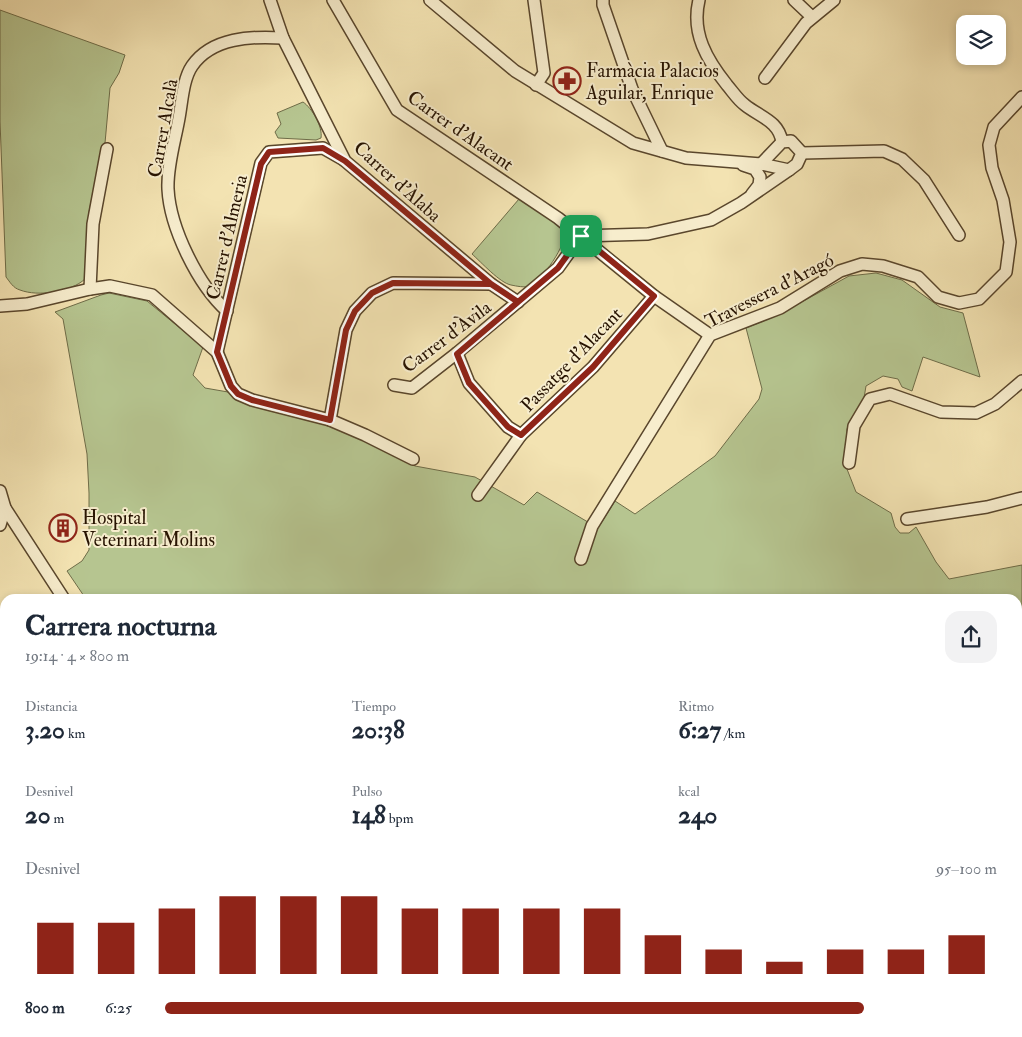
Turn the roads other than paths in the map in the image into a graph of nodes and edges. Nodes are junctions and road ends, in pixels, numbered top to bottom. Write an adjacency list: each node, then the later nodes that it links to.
1 (270, 0): 10 (street, Carrer d'Àlaba)
2 (333, 0): 26 (street, Carrer d'Alacant)
3 (534, 0): 12 (street)
4 (603, 0): 18 (street)
5 (699, 0): 15 (street)
6 (794, 0): 9 (street)
7 (834, 0): 9 (street)
8 (433, 1): 12 (street)
9 (812, 17): 11 (street)
10 (283, 38): 14 (street, Carrer d'Àlaba); 32 (street, Carrer Alcalà)
11 (765, 78)
12 (536, 85): 18 (street)
13 (1022, 97): 33 (street, Travessera d'Aragó)
14 (332, 138): 16 (street); 20 (street, Carrer d'Àlaba)
15 (779, 145): 19 (street); 21 (street); 22 (street)
16 (323, 148): 20 (street); 32 (street, Carrer d'Almeria)
17 (107, 149): 28 (street)
18 (662, 151): 21 (street)
19 (802, 153): 23 (street); 25 (street)
20 (345, 161): 27 (street, Carrer d'Àlaba)
21 (737, 163): 22 (street); 24 (street)
22 (761, 164): 23 (street)
23 (789, 170): 24 (street)
24 (749, 198): 26 (street)
25 (959, 235)
26 (581, 236): 29 (street, Carrer d'Alacant); 30 (street, Carrer d'Àvila)
27 (491, 284): 30 (street, Carrer d'Àlaba); 38 (street)
28 (90, 289): 31 (street); 34 (street)
29 (654, 296): 33 (street, Carrer d'Alacant); 39 (street, Passatge d'Alacant)
30 (518, 302): 35 (street, Carrer d'Àvila)
31 (0, 306)
32 (227, 311): 34 (street, Carrer d'Almeria)
33 (710, 335): 48 (street, Travessera d'Aragó)
34 (217, 352): 38 (street)
35 (457, 354): 37 (street, Carrer d'Àvila); 39 (street)
36 (1022, 381): 41 (street)
37 (394, 385)
38 (330, 420): 40 (street)
39 (521, 435): 43 (street, Passatge d'Alacant)
40 (413, 459)
41 (849, 463)
42 (0, 491): 45 (street)
43 (478, 495)
44 (1022, 498): 46 (street)
45 (5, 508): 47 (street); 49 (street)
46 (908, 519)
47 (0, 525)
48 (580, 559)
49 (61, 594)

